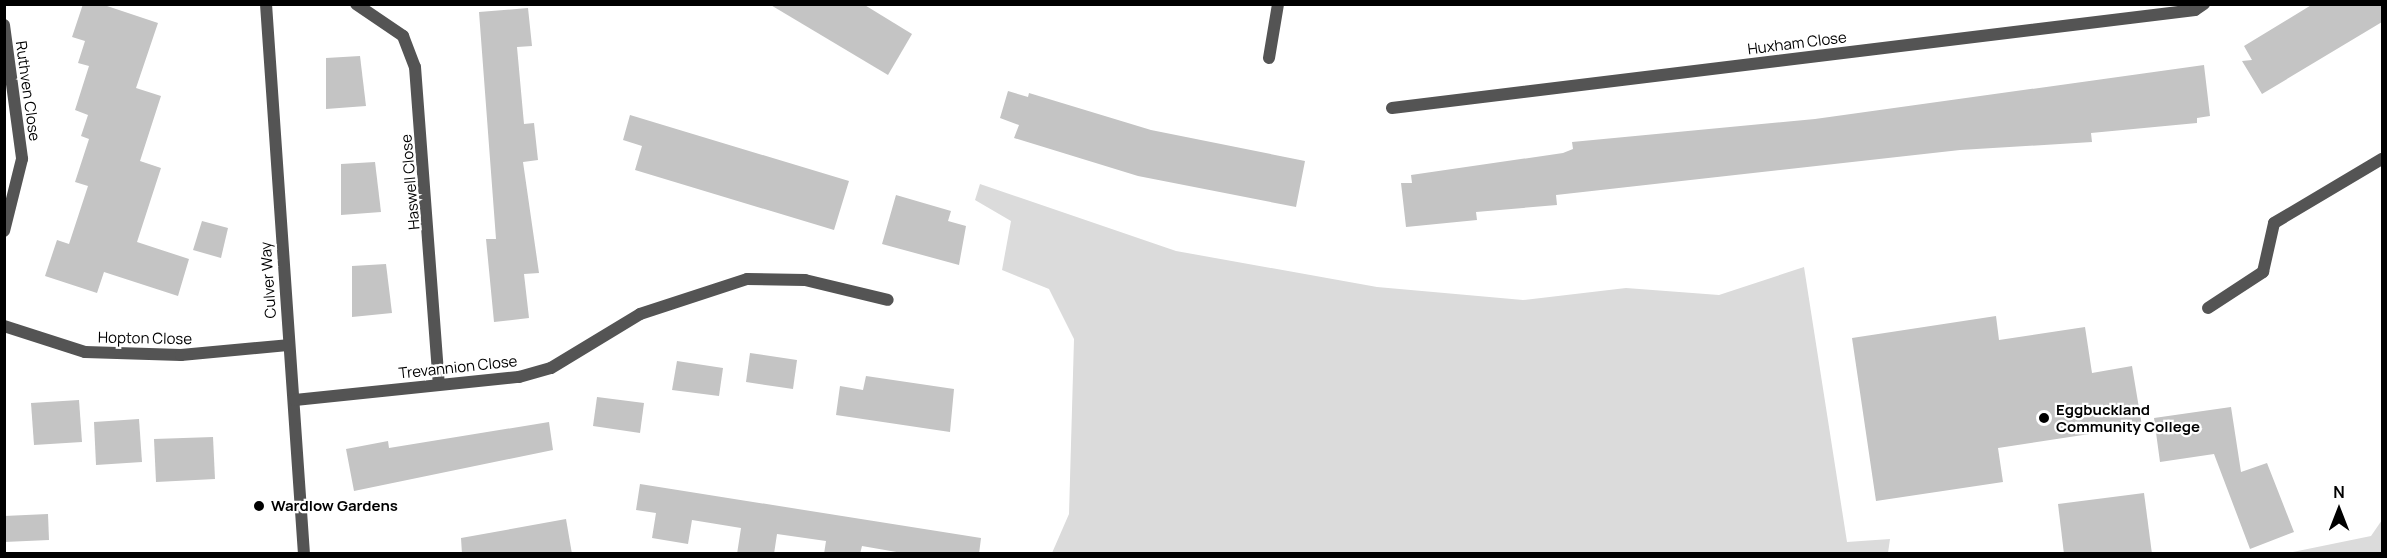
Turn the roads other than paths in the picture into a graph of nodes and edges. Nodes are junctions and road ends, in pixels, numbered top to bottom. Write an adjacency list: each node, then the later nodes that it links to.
1 (266, 4): 13 (street, Culver Way)
2 (356, 4): 14 (street, Haswell Close)
3 (1278, 4): 6 (street)
4 (2204, 4): 7 (street, Huxham Close)
5 (4, 25): 9 (street, Ruthven Close)
6 (1269, 58)
7 (1392, 108)
8 (2382, 159): 11 (street)
9 (4, 231)
10 (888, 300): 14 (street, Trevannion Close)
11 (2208, 308)
12 (4, 326): 13 (street, Hopton Close)
13 (288, 345): 15 (street, Culver Way)
14 (440, 384): 15 (street, Trevannion Close)
15 (295, 400): 16 (street, Culver Way)
16 (304, 554)

